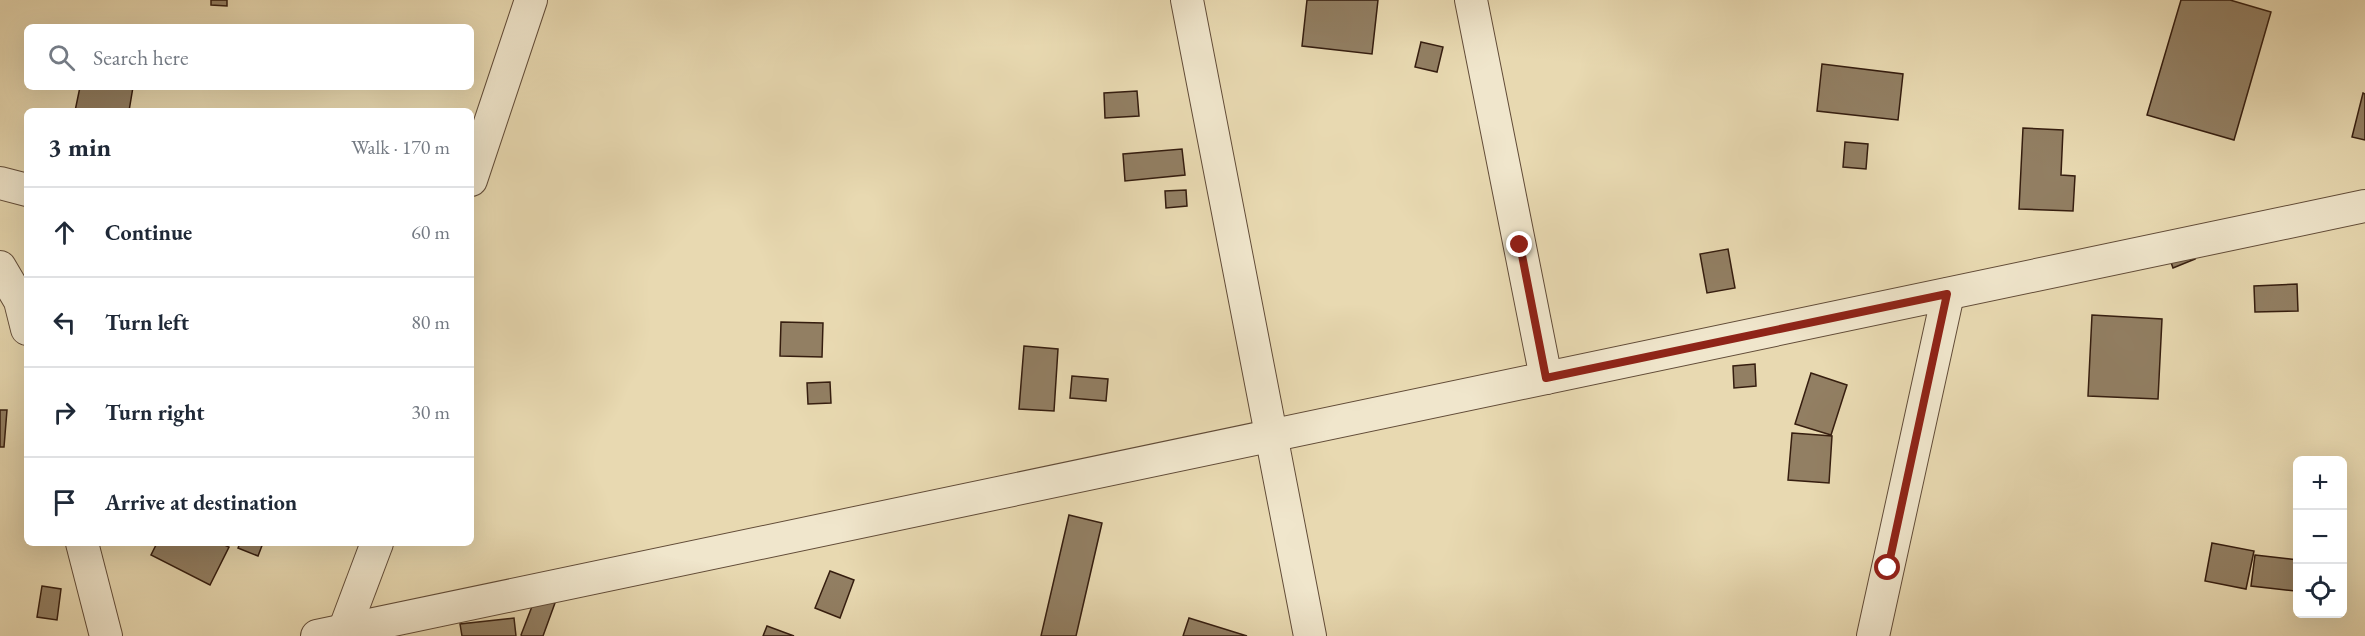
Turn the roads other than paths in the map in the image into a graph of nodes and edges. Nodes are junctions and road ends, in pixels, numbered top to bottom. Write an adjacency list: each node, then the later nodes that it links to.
1 (531, 0): 4 (street)
2 (1187, 0): 12 (street)
3 (1471, 0): 11 (street)
4 (474, 171)
5 (0, 183): 6 (street)
6 (24, 189)
7 (2365, 206): 9 (street)
8 (0, 267): 10 (street)
9 (1947, 294): 11 (street); 18 (street)
10 (24, 317)
11 (1546, 378): 12 (street)
12 (1271, 436): 15 (street); 17 (street)
13 (83, 546): 16 (street)
14 (376, 546): 15 (street)
15 (334, 634)
16 (106, 636)
17 (1310, 636)
18 (1873, 636)

